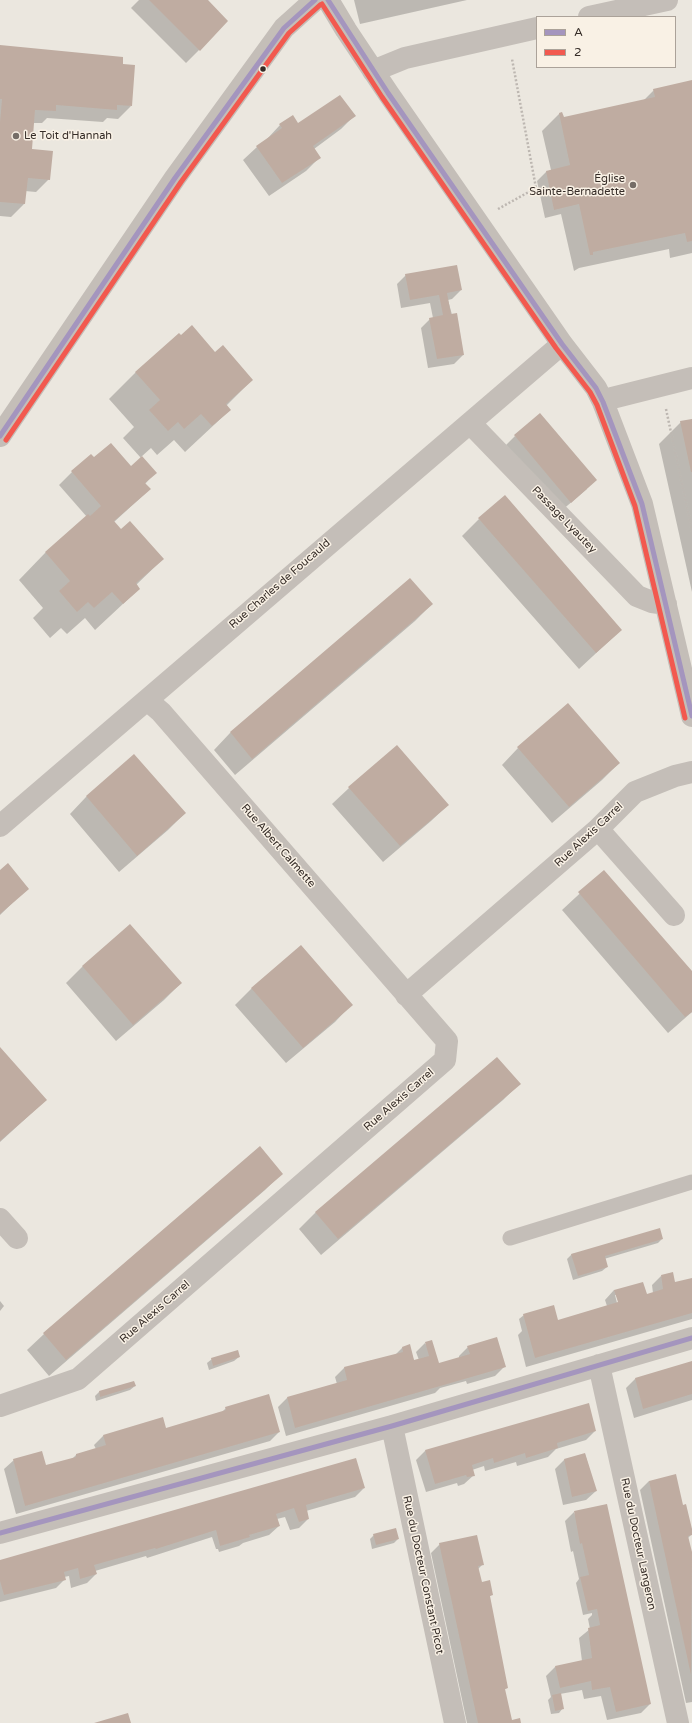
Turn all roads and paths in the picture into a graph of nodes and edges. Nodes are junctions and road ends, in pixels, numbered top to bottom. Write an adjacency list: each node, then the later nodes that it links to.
1 (315, 0): 14 (street)
2 (328, 0): 7 (street)
3 (667, 0): 4 (street)
4 (594, 16)
5 (536, 28): 6 (street)
6 (507, 35): 7 (street); 8 (path)
7 (373, 71): 8 (street)
8 (476, 220): 9 (street)
9 (562, 344): 12 (street); 13 (street, Rue Charles de Foucauld)
10 (692, 378): 11 (street)
11 (660, 385): 12 (street); 15 (path)
12 (604, 402): 16 (street)
13 (470, 423): 16 (street, Passage Lyautey); 17 (street, Rue Charles de Foucauld)
14 (0, 436)
15 (692, 531)
16 (666, 604): 18 (street)
17 (147, 700): 20 (street, Rue Charles de Foucauld); 23 (street, Rue Albert Calmette)
18 (692, 716)
19 (692, 772): 21 (street, Rue Alexis Carrel)
20 (0, 826)
21 (598, 829): 22 (street); 23 (street, Rue Alexis Carrel)
22 (674, 915)
23 (406, 995): 30 (street, Rue Alexis Carrel)
24 (692, 1182): 27 (lane)
25 (0, 1219): 26 (street)
26 (17, 1238)
27 (510, 1238)
28 (692, 1338): 29 (street)
29 (599, 1364): 31 (street); 34 (street, Rue du Docteur Langeron)
30 (0, 1406)
31 (392, 1426): 32 (street); 33 (street, Rue du Docteur Constant Picot)
32 (0, 1533)
33 (455, 1723)
34 (678, 1723)

